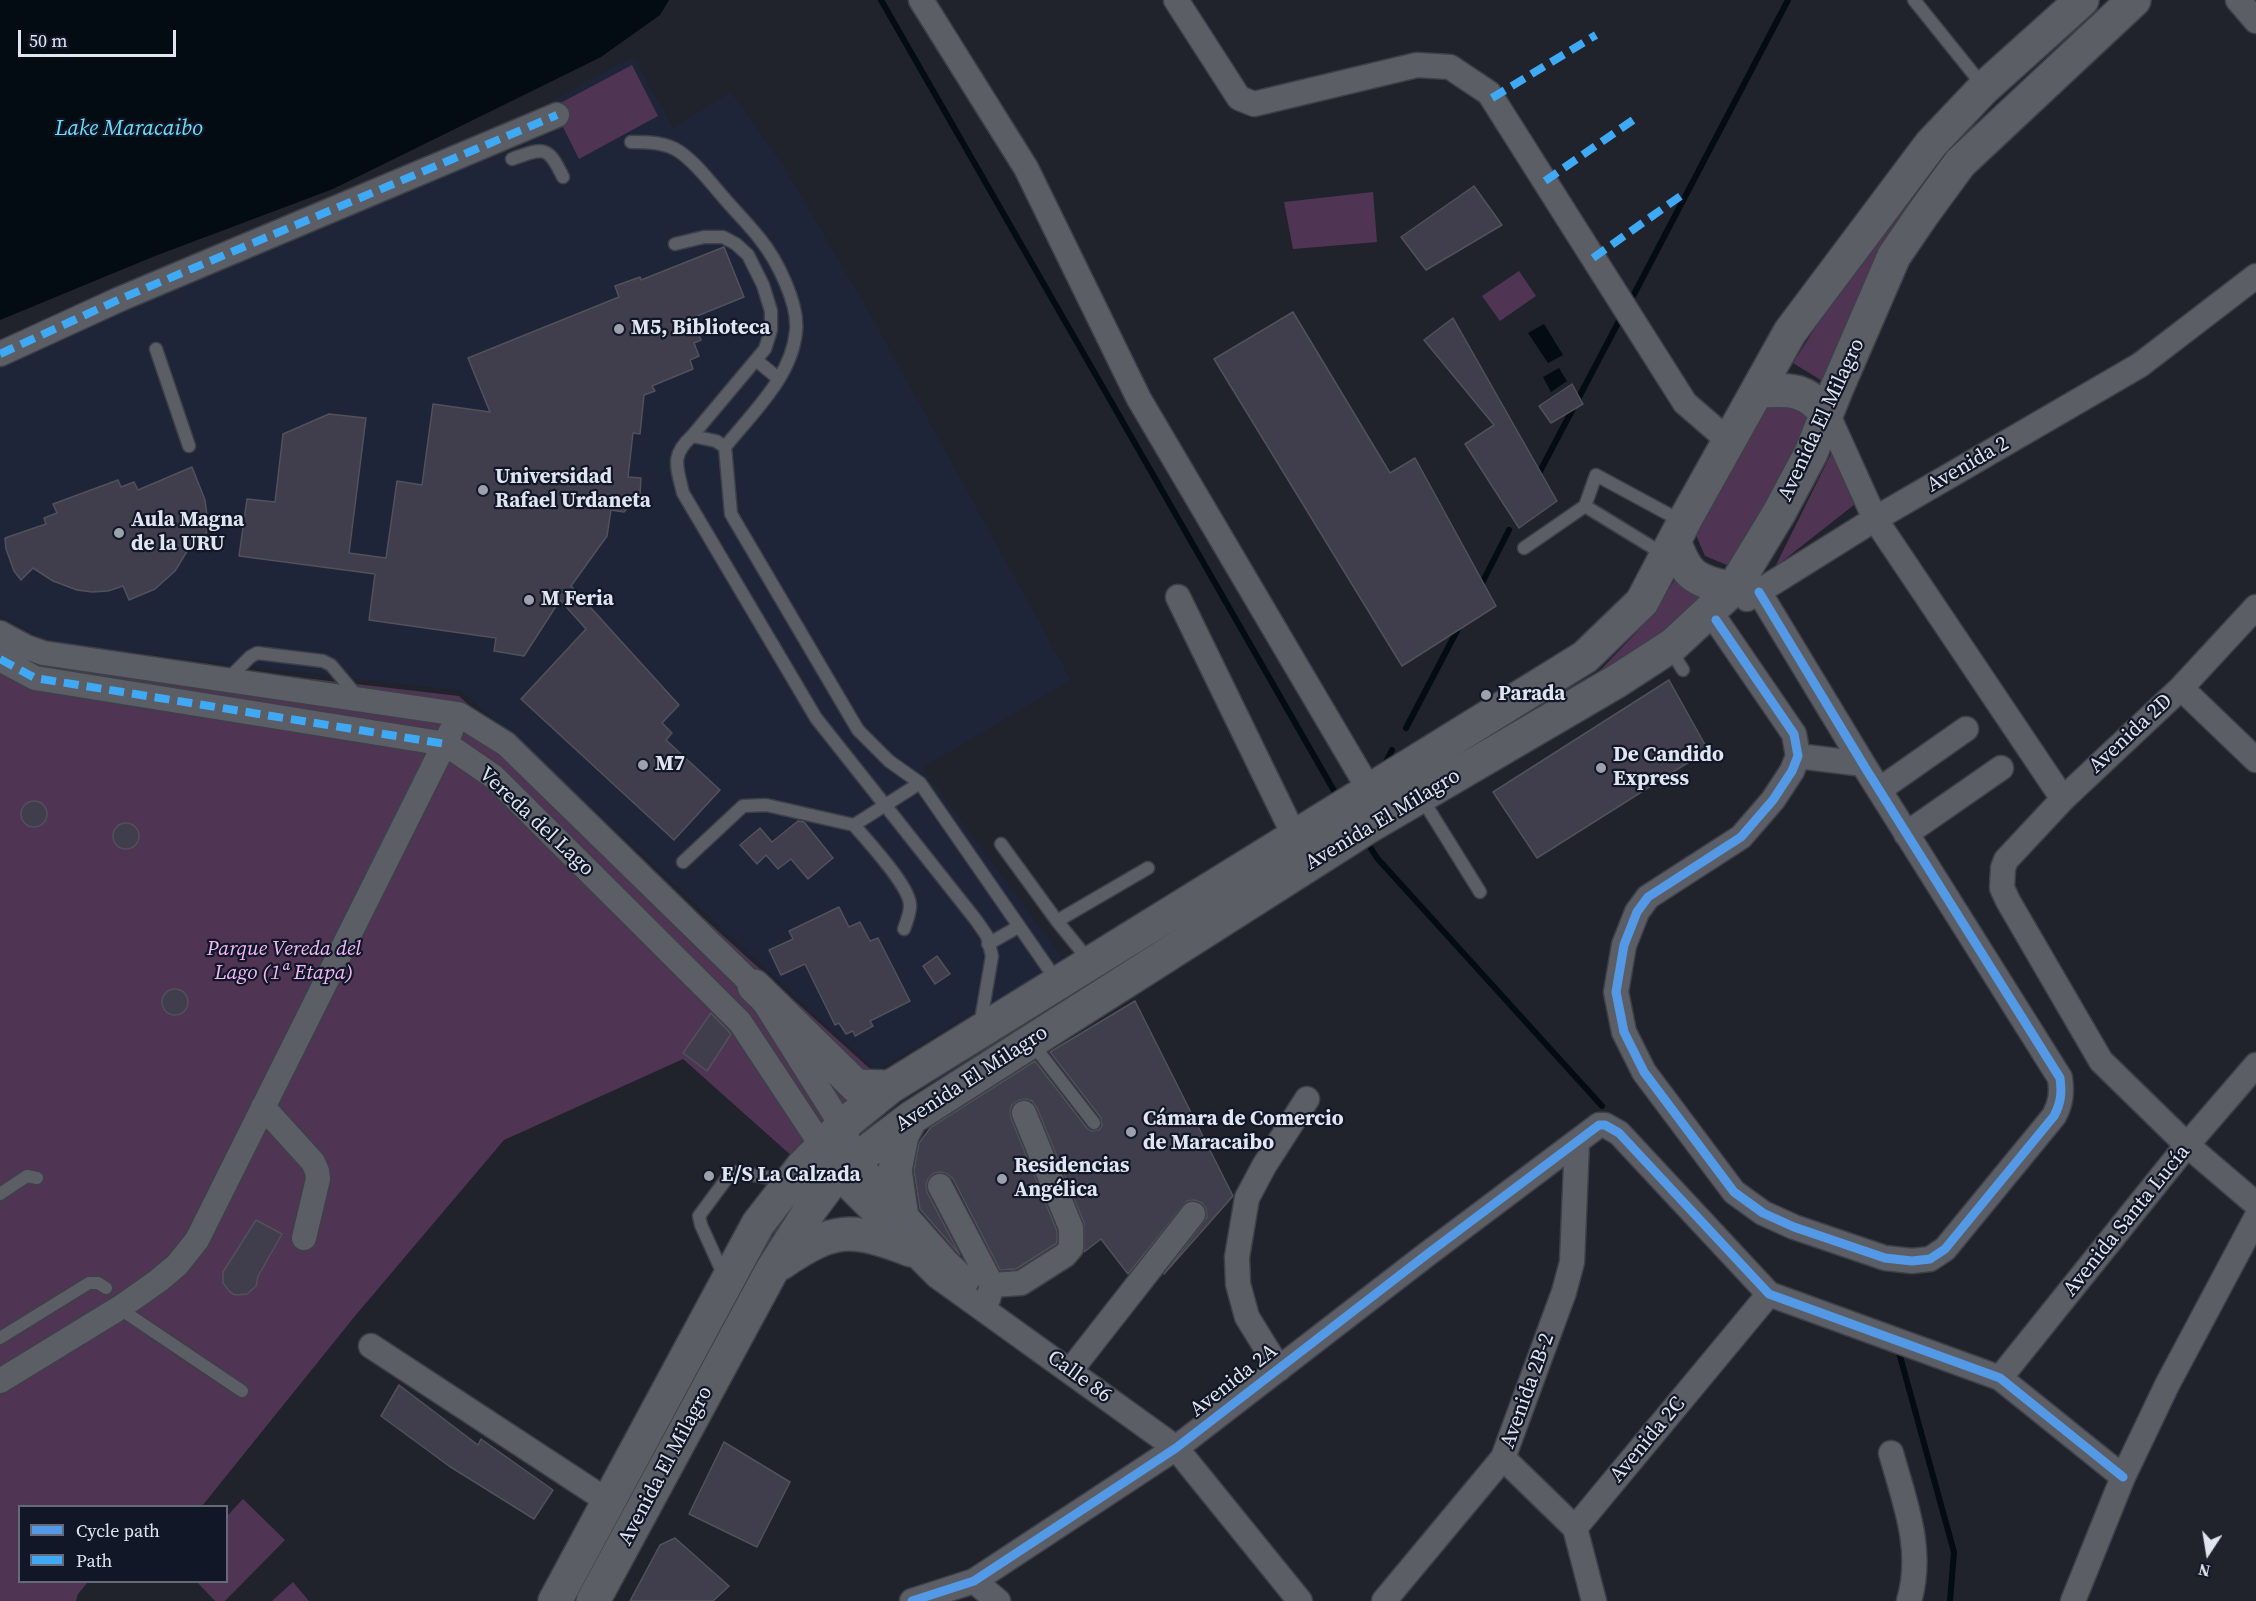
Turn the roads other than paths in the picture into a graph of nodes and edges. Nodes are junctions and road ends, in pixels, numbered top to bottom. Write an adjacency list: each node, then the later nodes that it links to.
1 (921, 0): 48 (street)
2 (1176, 0): 22 (street)
3 (1914, 0): 8 (lane)
4 (2082, 0): 8 (main road, Avenida El Milagro)
5 (2134, 0): 20 (main road, Avenida El Milagro)
6 (2238, 0): 7 (street)
7 (2256, 21)
8 (1984, 88): 19 (main road, Avenida El Milagro)
9 (557, 115): 16 (street)
10 (631, 142): 18 (lane)
11 (512, 159): 12 (lane)
12 (563, 177)
13 (675, 244): 17 (lane)
14 (2256, 276): 26 (street, Avenida 2)
15 (156, 349): 23 (lane)
16 (0, 354)
17 (756, 360): 18 (lane); 21 (lane)
18 (779, 379): 24 (lane)
19 (1757, 391): 20 (main road); 22 (main road, Avenida El Milagro)
20 (1827, 413): 26 (street); 29 (main road, Avenida El Milagro)
21 (692, 436): 24 (lane); 51 (lane)
22 (1729, 441): 27 (main road, Avenida El Milagro)
23 (189, 446)
24 (725, 447): 46 (lane)
25 (1585, 506): 27 (lane); 27 (lane); 28 (lane)
26 (1875, 519): 29 (street, Avenida 2); 50 (street)
27 (1674, 540): 29 (main road); 48 (main road, Avenida El Milagro)
28 (1524, 548)
29 (1746, 590): 32 (street, Avenida 2); 34 (main road, Avenida El Milagro); 44 (street)
30 (1178, 597): 54 (street)
31 (2256, 607): 37 (street, Avenida 2D)
32 (1716, 620): 34 (street, Avenida 2); 42 (street)
33 (0, 633): 36 (street, Vereda del Lago)
34 (1676, 654): 49 (main road, Avenida El Milagro)
35 (0, 659): 41 (street, Vereda del Lago)
36 (226, 680): 38 (street, Vereda del Lago); 38 (lane)
37 (2181, 688): 43 (street); 50 (street, Avenida 2D)
38 (360, 700): 39 (street, Vereda del Lago)
39 (458, 714): 41 (street); 65 (street, Vereda del Lago)
40 (1966, 729): 47 (street)
41 (446, 744): 71 (street); 77 (street, Vereda del Lago)
42 (1798, 756): 44 (street); 53 (street)
43 (2256, 760)
44 (1863, 764): 47 (street)
45 (2001, 768): 53 (street)
46 (920, 783): 51 (lane); 60 (lane)
47 (1879, 790): 53 (street)
48 (1370, 791): 54 (main road, Avenida El Milagro)
49 (1421, 796): 58 (lane); 67 (main road, Avenida El Milagro)
50 (2063, 798): 76 (street, Avenida 2D)
51 (885, 807): 52 (lane); 62 (lane)
52 (854, 825): 56 (lane); 61 (lane)
53 (1906, 834)
54 (1295, 837): 63 (main road, Avenida El Milagro)
55 (1001, 844): 59 (lane)
56 (682, 862)
57 (1149, 868): 59 (lane)
58 (1480, 892)
59 (1057, 921): 63 (lane)
60 (1018, 927): 62 (lane); 64 (lane)
61 (904, 929)
62 (988, 944): 66 (lane)
63 (1092, 963): 64 (main road, Avenida El Milagro)
64 (1059, 983): 66 (main road, Avenida El Milagro)
65 (754, 986): 69 (main road); 77 (street, Vereda del Lago)
66 (978, 1033): 69 (main road, Avenida El Milagro)
67 (1030, 1041): 73 (main road, Avenida El Milagro); 74 (lane)
68 (2256, 1065): 76 (street, Avenida Santa Lucía)
69 (890, 1087): 77 (main road, Avenida El Milagro)
70 (1307, 1099): 97 (street)
71 (263, 1107): 86 (street); 93 (street)
72 (1024, 1113): 91 (street)
73 (911, 1118): 77 (main road, Avenida El Milagro); 83 (main road)
74 (1094, 1124)
75 (1577, 1142): 92 (street, Avenida 2A); 97 (street, Avenida 2A); 103 (street, Avenida 2B-2)
76 (2187, 1145): 82 (street); 98 (street, Avenida Santa Lucía)
77 (839, 1151): 79 (main road, Avenida El Milagro); 83 (street); 87 (street, Calle 86); 88 (main road, Avenida El Milagro)
78 (37, 1178): 81 (lane)
79 (791, 1182): 89 (main road, Avenida El Milagro); 89 (lane)
80 (940, 1186): 91 (street)
81 (0, 1194)
82 (2256, 1204)
83 (902, 1211): 91 (street)
84 (1193, 1214): 96 (street)
85 (2256, 1218): 104 (street)
86 (304, 1238)
87 (911, 1250): 88 (main road); 96 (street, Calle 86)
88 (772, 1269): 110 (main road, Avenida El Milagro)
89 (727, 1283): 105 (main road, Avenida El Milagro)
90 (106, 1288): 94 (lane)
91 (990, 1292): 96 (street)
92 (1769, 1294): 98 (street); 106 (street, Avenida 2C)
93 (121, 1307): 99 (street); 100 (lane)
94 (0, 1338)
95 (371, 1346): 105 (street)
96 (1061, 1364): 101 (street, Calle 86)
97 (1279, 1369): 101 (street, Avenida 2A)
98 (2000, 1378): 104 (street)
99 (0, 1381)
100 (242, 1391)
101 (1176, 1448): 107 (street, Avenida 2A); 113 (street, Calle 86)
102 (1891, 1453): 115 (street)
103 (1503, 1458): 106 (street); 108 (street, Avenida 2B-2)
104 (2122, 1477): 116 (street)
105 (609, 1502): 109 (main road, Avenida El Milagro)
106 (1575, 1528): 114 (street)
107 (974, 1581): 111 (street, Avenida 2A); 112 (street)
108 (1390, 1599)
109 (555, 1601)
110 (593, 1601)
111 (912, 1601)
112 (998, 1601)
113 (1300, 1601)
114 (1594, 1601)
115 (1909, 1601)
116 (2073, 1601)

